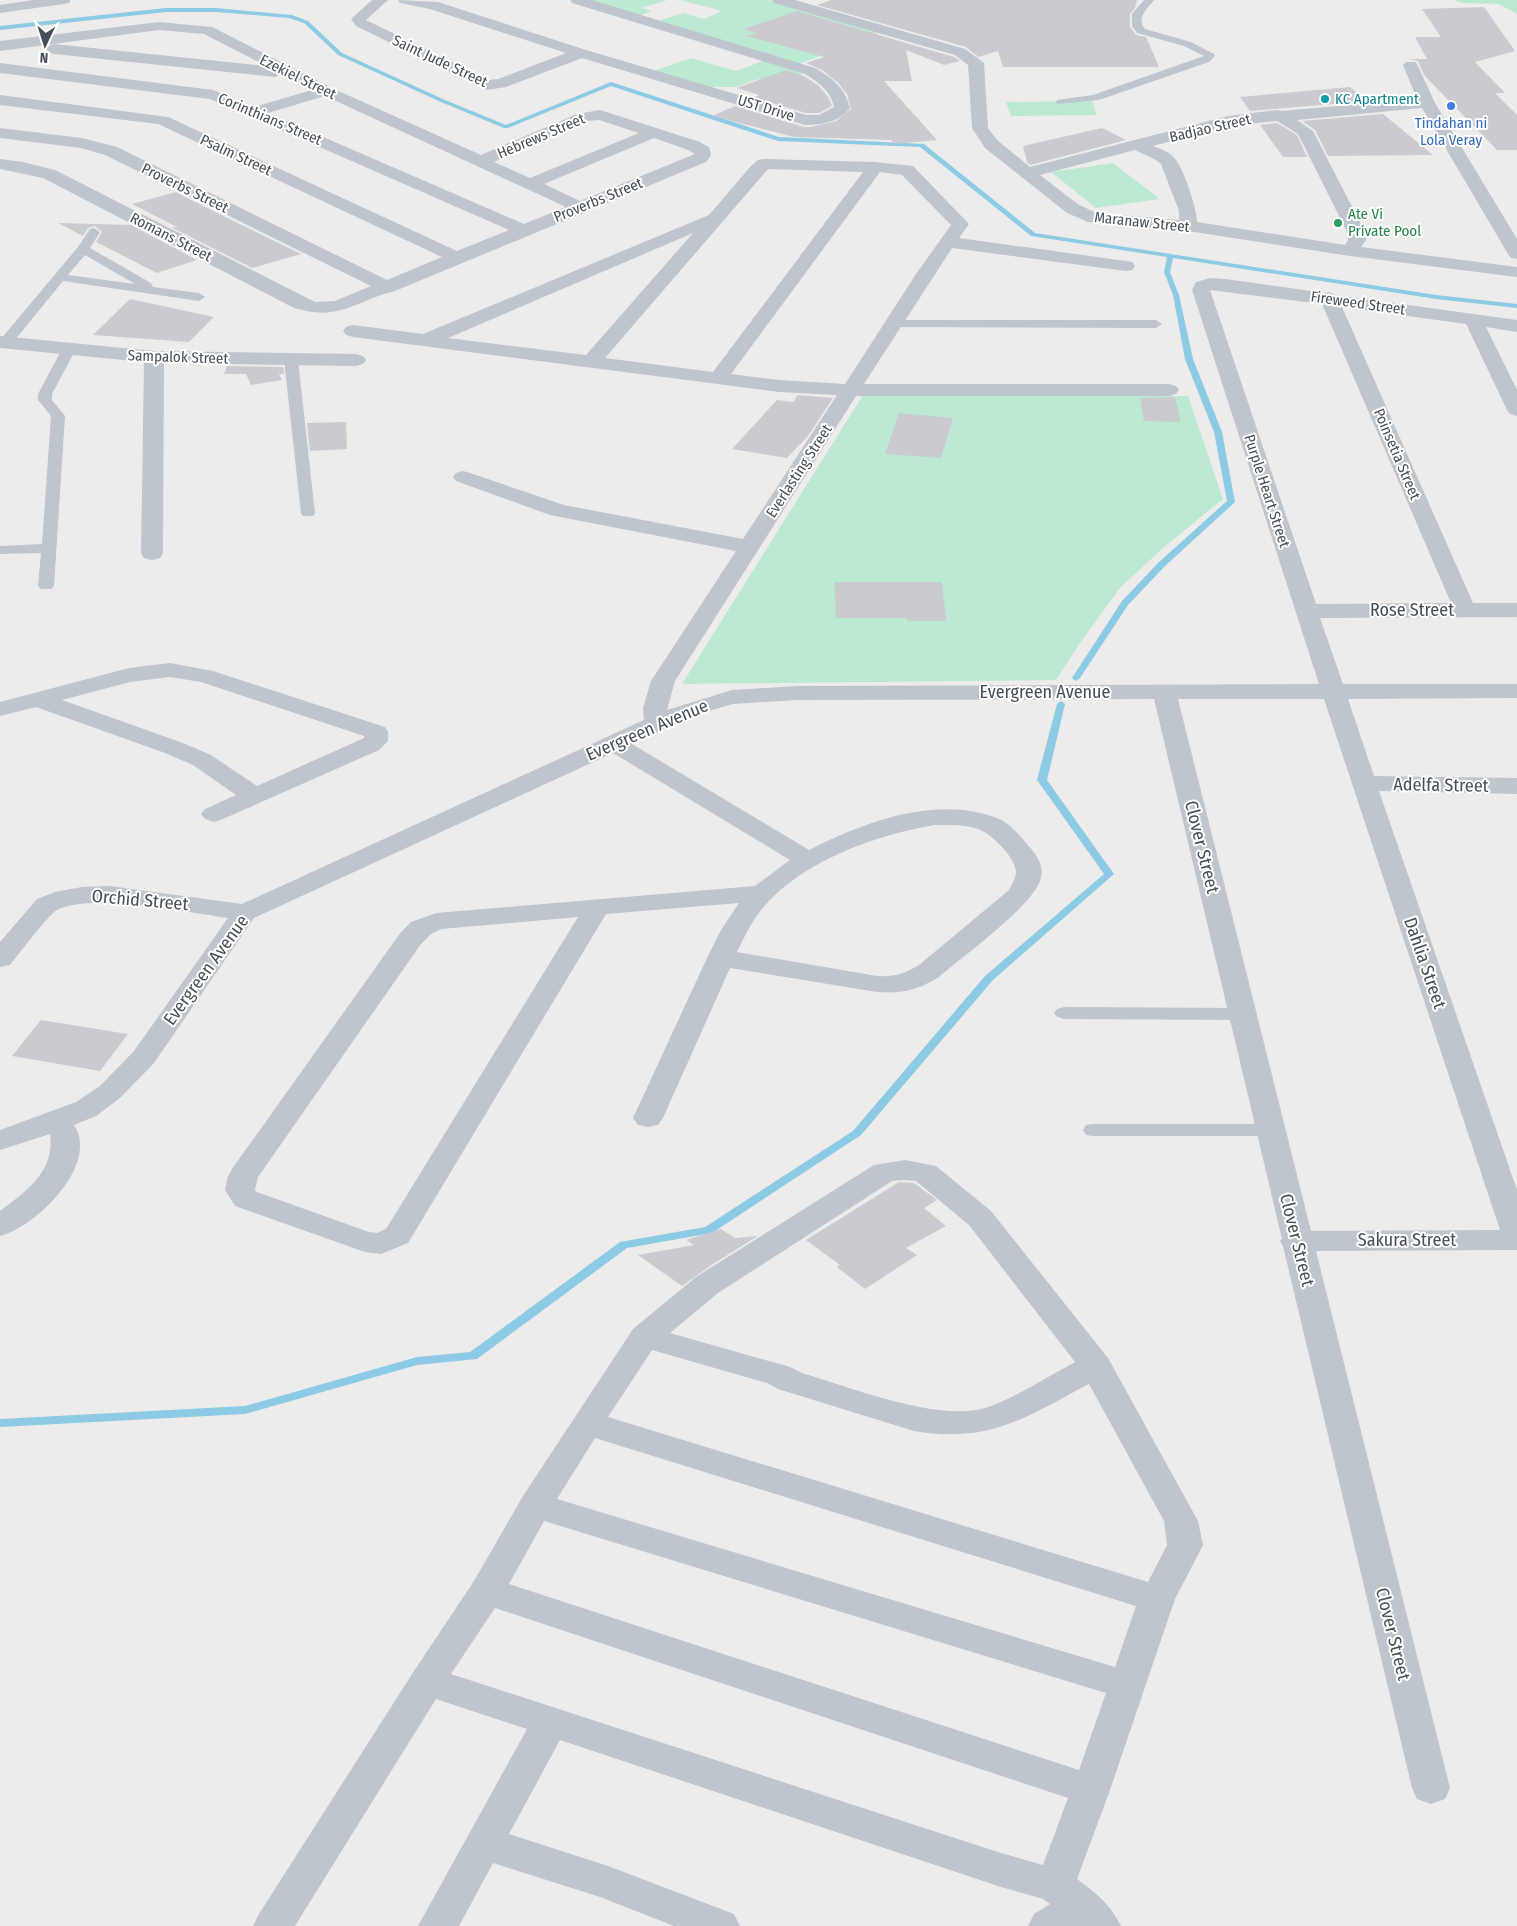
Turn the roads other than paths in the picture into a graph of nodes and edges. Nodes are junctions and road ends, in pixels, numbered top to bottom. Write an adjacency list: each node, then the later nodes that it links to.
1 (64, 0): 7 (street)
2 (381, 0): 9 (street, Saint Jude Street)
3 (412, 0): 9 (street, UST Drive)
4 (577, 0): 9 (street, UST Drive)
5 (779, 0): 29 (street, Maranaw Street)
6 (1150, 0): 16 (lane)
7 (0, 9)
8 (6, 45): 12 (street); 12 (street, Ezekiel Street)
9 (581, 53)
10 (1411, 65): 17 (street)
11 (0, 68): 13 (street, Corinthians Street)
12 (289, 73): 14 (street, Ezekiel Street)
13 (72, 77): 18 (street); 19 (street, Corinthians Street)
14 (326, 91): 19 (street); 26 (street, Ezekiel Street)
15 (0, 100): 18 (street, Psalm Street)
16 (1061, 102)
17 (1427, 103): 21 (street, Badjao Street); 39 (street)
18 (30, 104): 22 (street); 40 (street, Psalm Street)
19 (253, 112): 34 (street, Corinthians Street)
20 (600, 115): 24 (street, Proverbs Street); 26 (street, Hebrews Street)
21 (1277, 116): 25 (street, Badjao Street); 38 (street)
22 (0, 123)
23 (0, 133): 44 (street, Proverbs Street)
24 (653, 133): 30 (street); 31 (street, Proverbs Street)
25 (1138, 145): 29 (street, Badjao Street); 33 (street)
26 (482, 161): 30 (street, Ezekiel Street)
27 (0, 164): 49 (street, Romans Street)
28 (876, 167): 32 (street); 36 (street, Everlasting Street); 62 (street)
29 (1027, 173): 33 (street, Maranaw Street)
30 (530, 184): 31 (street, Ezekiel Street)
31 (580, 207): 34 (street, Proverbs Street)
32 (714, 217): 55 (street); 61 (street)
33 (1188, 226): 38 (street, Maranaw Street)
34 (524, 230): 40 (street, Proverbs Street)
35 (94, 232): 37 (lane)
36 (947, 242): 41 (street); 51 (street, Everlasting Street)
37 (83, 249): 43 (lane); 45 (lane)
38 (1350, 251): 42 (street, Maranaw Street)
39 (1517, 254)
40 (458, 258): 44 (street, Proverbs Street)
41 (1126, 266)
42 (1517, 272)
43 (59, 277): 45 (lane); 56 (lane)
44 (388, 287): 49 (street, Proverbs Street)
45 (154, 290): 47 (lane)
46 (1201, 290): 48 (street, Fireweed Street); 75 (street, Purple Heart Street)
47 (199, 298)
48 (1329, 298): 50 (street, Fireweed Street); 73 (street, Poinsetia Street)
49 (341, 305)
50 (1473, 320): 53 (street, Fireweed Street); 65 (street)
51 (893, 324): 52 (lane); 63 (street, Everlasting Street)
52 (1156, 324)
53 (1517, 326)
54 (352, 331): 55 (street)
55 (424, 340): 61 (street)
56 (2, 343): 57 (street, Sampalok Street)
57 (69, 350): 58 (street, Sampalok Street); 69 (lane)
58 (154, 357): 59 (street, Sampalok Street); 71 (street)
59 (291, 360): 60 (street, Sampalok Street); 67 (lane)
60 (356, 360)
61 (592, 362): 62 (street)
62 (718, 378): 63 (street)
63 (851, 390): 64 (street); 68 (street, Everlasting Street)
64 (1169, 390)
65 (1517, 410)
66 (463, 477): 68 (street)
67 (308, 513)
68 (749, 547): 80 (street, Everlasting Street)
69 (49, 548): 70 (lane); 72 (lane)
70 (0, 550)
71 (152, 553)
72 (46, 586)
73 (1465, 610): 74 (street, Rose Street); 75 (street, Rose Street)
74 (1517, 610)
75 (1306, 611): 76 (street, Purple Heart Street)
76 (1333, 691): 77 (street, Evergreen Avenue); 78 (street, Evergreen Avenue); 83 (street, Dahlia Street)
77 (1517, 691)
78 (1164, 692): 80 (street, Evergreen Avenue); 94 (street, Clover Street)
79 (18, 704): 81 (street); 85 (street); 85 (street)
80 (657, 724): 82 (street, Evergreen Avenue)
81 (0, 729)
82 (614, 744): 87 (street); 90 (street, Evergreen Avenue)
83 (1364, 783): 84 (street, Adelfa Street); 101 (street, Dahlia Street)
84 (1517, 786)
85 (255, 796): 86 (street)
86 (214, 814)
87 (808, 860): 88 (street); 91 (street)
88 (762, 893): 89 (street); 91 (street)
89 (598, 906): 89 (street)
90 (245, 912): 92 (street, Orchid Street); 96 (street, Evergreen Avenue)
91 (720, 958): 95 (street)
92 (0, 959)
93 (1064, 1013): 94 (lane)
94 (1242, 1014): 98 (street, Clover Street)
95 (648, 1118)
96 (58, 1122): 99 (street, Evergreen Avenue); 100 (street)
97 (1093, 1130): 98 (lane)
98 (1270, 1130): 102 (street, Clover Street)
99 (0, 1140)
100 (0, 1226)
101 (1517, 1235)
102 (1296, 1240): 103 (street, Sakura Street); 113 (street, Clover Street)
103 (1517, 1240)
104 (644, 1337): 105 (street); 105 (street); 106 (street)
105 (1096, 1366): 109 (street)
106 (588, 1423): 107 (street); 109 (street)
107 (535, 1505): 108 (street); 111 (street)
108 (487, 1591): 110 (street); 114 (street)
109 (1158, 1599): 111 (street)
110 (427, 1680): 112 (street); 117 (street)
111 (1127, 1685): 114 (street)
112 (550, 1722): 115 (street); 116 (street)
113 (1431, 1788)
114 (1091, 1790): 116 (street)
115 (484, 1843): 118 (street); 119 (street)
116 (1079, 1905): 120 (street)
117 (273, 1926)
118 (438, 1926)
119 (720, 1926)
120 (1048, 1926)

